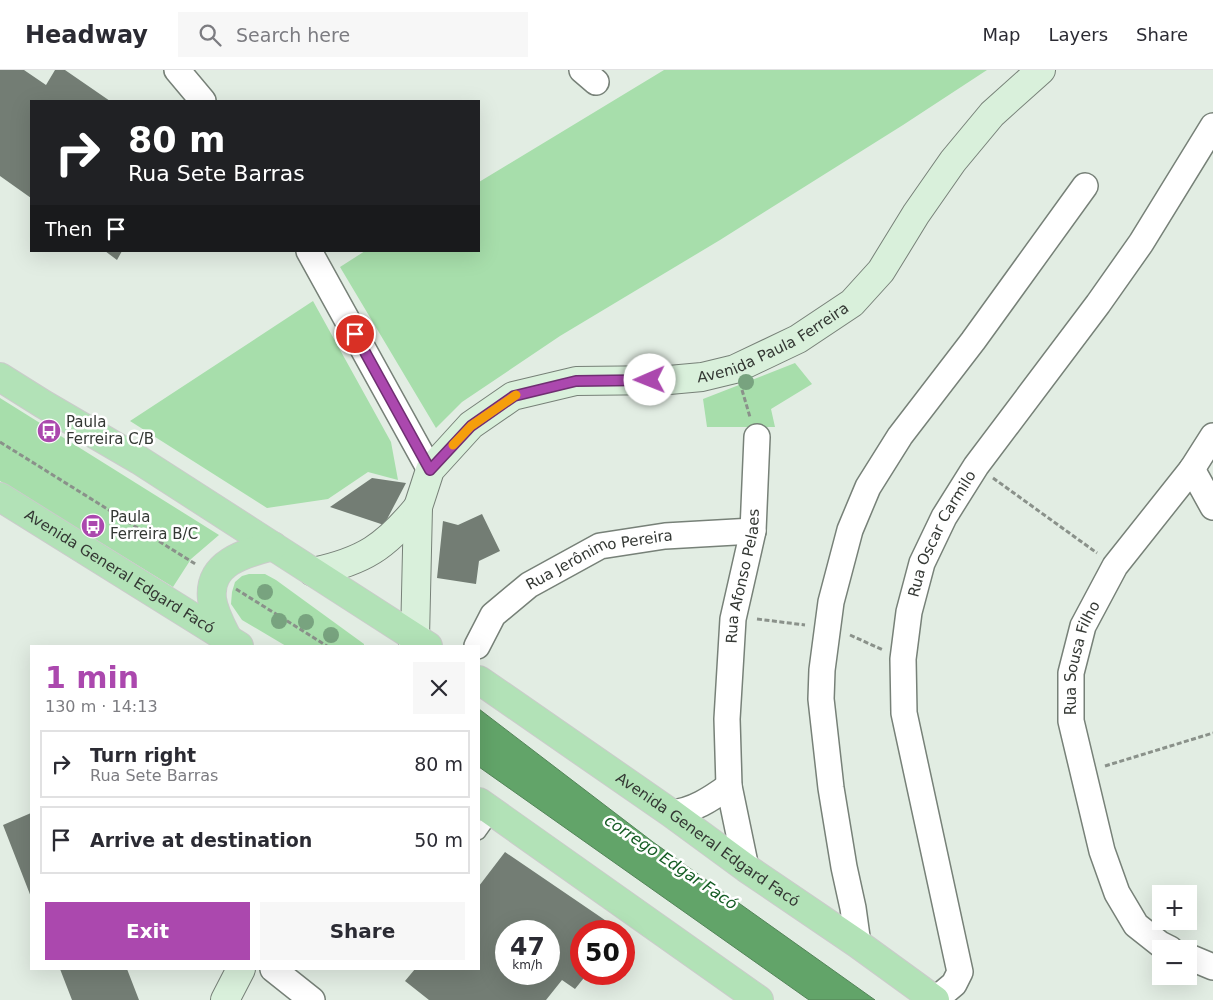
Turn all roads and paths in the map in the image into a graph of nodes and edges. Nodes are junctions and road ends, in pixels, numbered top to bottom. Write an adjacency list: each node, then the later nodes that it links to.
1 (176, 70): 3 (street)
2 (1041, 70): 7 (main road, Avenida Paula Ferreira)
3 (202, 100)
4 (1213, 126): 12 (street, Rua Oscar Carmilo)
5 (1085, 186): 35 (street)
6 (310, 252): 14 (street)
7 (735, 369): 10 (path); 14 (main road, Avenida Paula Ferreira)
8 (0, 377): 19 (main road)
9 (1213, 436): 13 (street, Rua Sousa Filho)
10 (757, 437): 18 (street, Rua Afonso Pelaes)
11 (0, 442): 22 (path)
12 (976, 466): 20 (path); 43 (street, Rua Oscar Carmilo)
13 (1192, 469): 17 (street); 20 (street, Rua Sousa Filho)
14 (430, 470): 16 (main road, Avenida Paula Ferreira)
15 (0, 497): 23 (main road, Avenida General Edgard Facó)
16 (418, 507): 21 (main road, Avenida Paula Ferreira); 24 (main road, Avenida Paula Ferreira)
17 (1213, 507)
18 (753, 530): 26 (street, Rua Jerônimo Pereira); 30 (street, Rua Afonso Pelaes)
19 (273, 546): 21 (main road); 22 (main road)
20 (1115, 566): 29 (street, Rua Sousa Filho)
21 (314, 572): 24 (main road)
22 (216, 577): 23 (main road); 25 (path)
23 (234, 643)
24 (418, 644)
25 (324, 645)
26 (478, 645)
27 (480, 681): 31 (main road, Avenida General Edgard Facó)
28 (1213, 733): 29 (path)
29 (1082, 772): 34 (street, Rua Sousa Filho)
30 (729, 786): 31 (street); 33 (street, Rua Afonso Pelaes)
31 (671, 813): 33 (main road, Avenida General Edgard Facó)
32 (484, 816): 42 (main road)
33 (746, 868): 35 (main road, Avenida General Edgard Facó)
34 (1155, 940)
35 (858, 944): 43 (main road, Avenida General Edgard Facó)
36 (1197, 960): 37 (street)
37 (1213, 967)
38 (240, 970): 40 (main road)
39 (273, 970): 41 (street)
40 (225, 1000)
41 (312, 1000)
42 (759, 1000)
43 (935, 1000)

